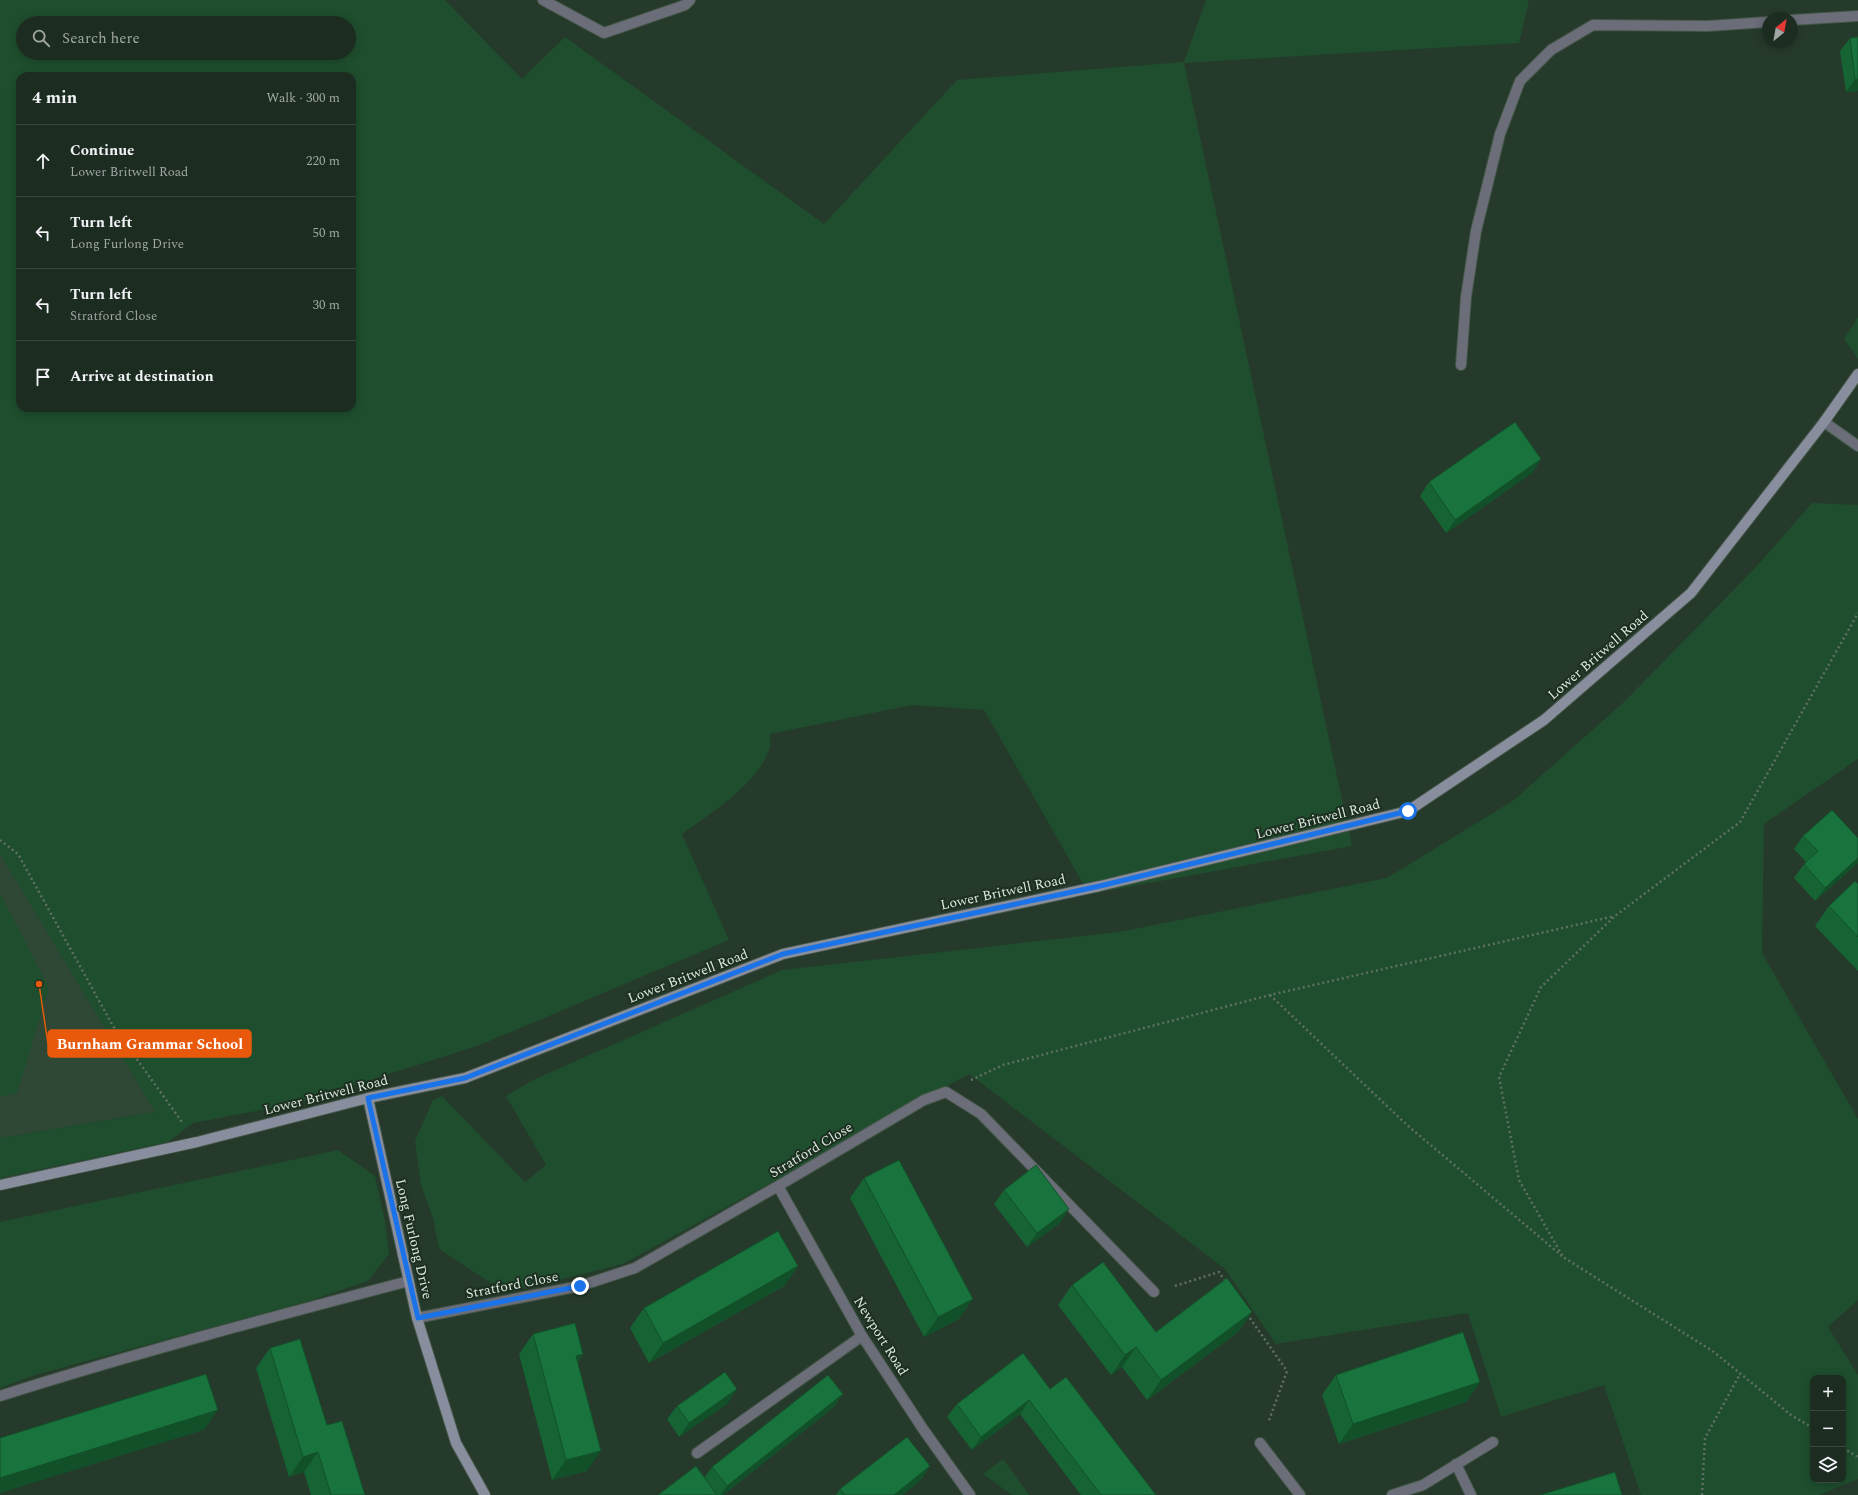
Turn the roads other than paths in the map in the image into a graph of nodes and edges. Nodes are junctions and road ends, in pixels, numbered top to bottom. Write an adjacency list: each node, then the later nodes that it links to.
1 (543, 0): 2 (street)
2 (690, 0)
3 (1858, 16): 4 (street)
4 (1798, 20)
5 (1762, 22): 6 (street)
6 (1461, 365)
7 (1858, 374): 8 (street, Lower Britwell Road)
8 (1824, 422): 9 (street); 10 (street, Lower Britwell Road)
9 (1858, 446)
10 (368, 1098): 11 (street, Lower Britwell Road); 13 (street, Long Furlong Drive)
11 (0, 1185)
12 (778, 1186): 14 (street, Stratford Close); 15 (street, Stratford Close); 16 (street, Newport Road)
13 (409, 1281): 15 (street, Long Furlong Drive); 17 (street)
14 (1154, 1292)
15 (418, 1318): 22 (street, Long Furlong Drive)
16 (862, 1336): 20 (street); 23 (street, Newport Road)
17 (0, 1396)
18 (1493, 1442): 21 (street)
19 (1260, 1443): 24 (street)
20 (697, 1453)
21 (1456, 1464): 25 (street); 26 (street)
22 (485, 1495)
23 (970, 1495)
24 (1300, 1495)
25 (1392, 1495)
26 (1471, 1495)

